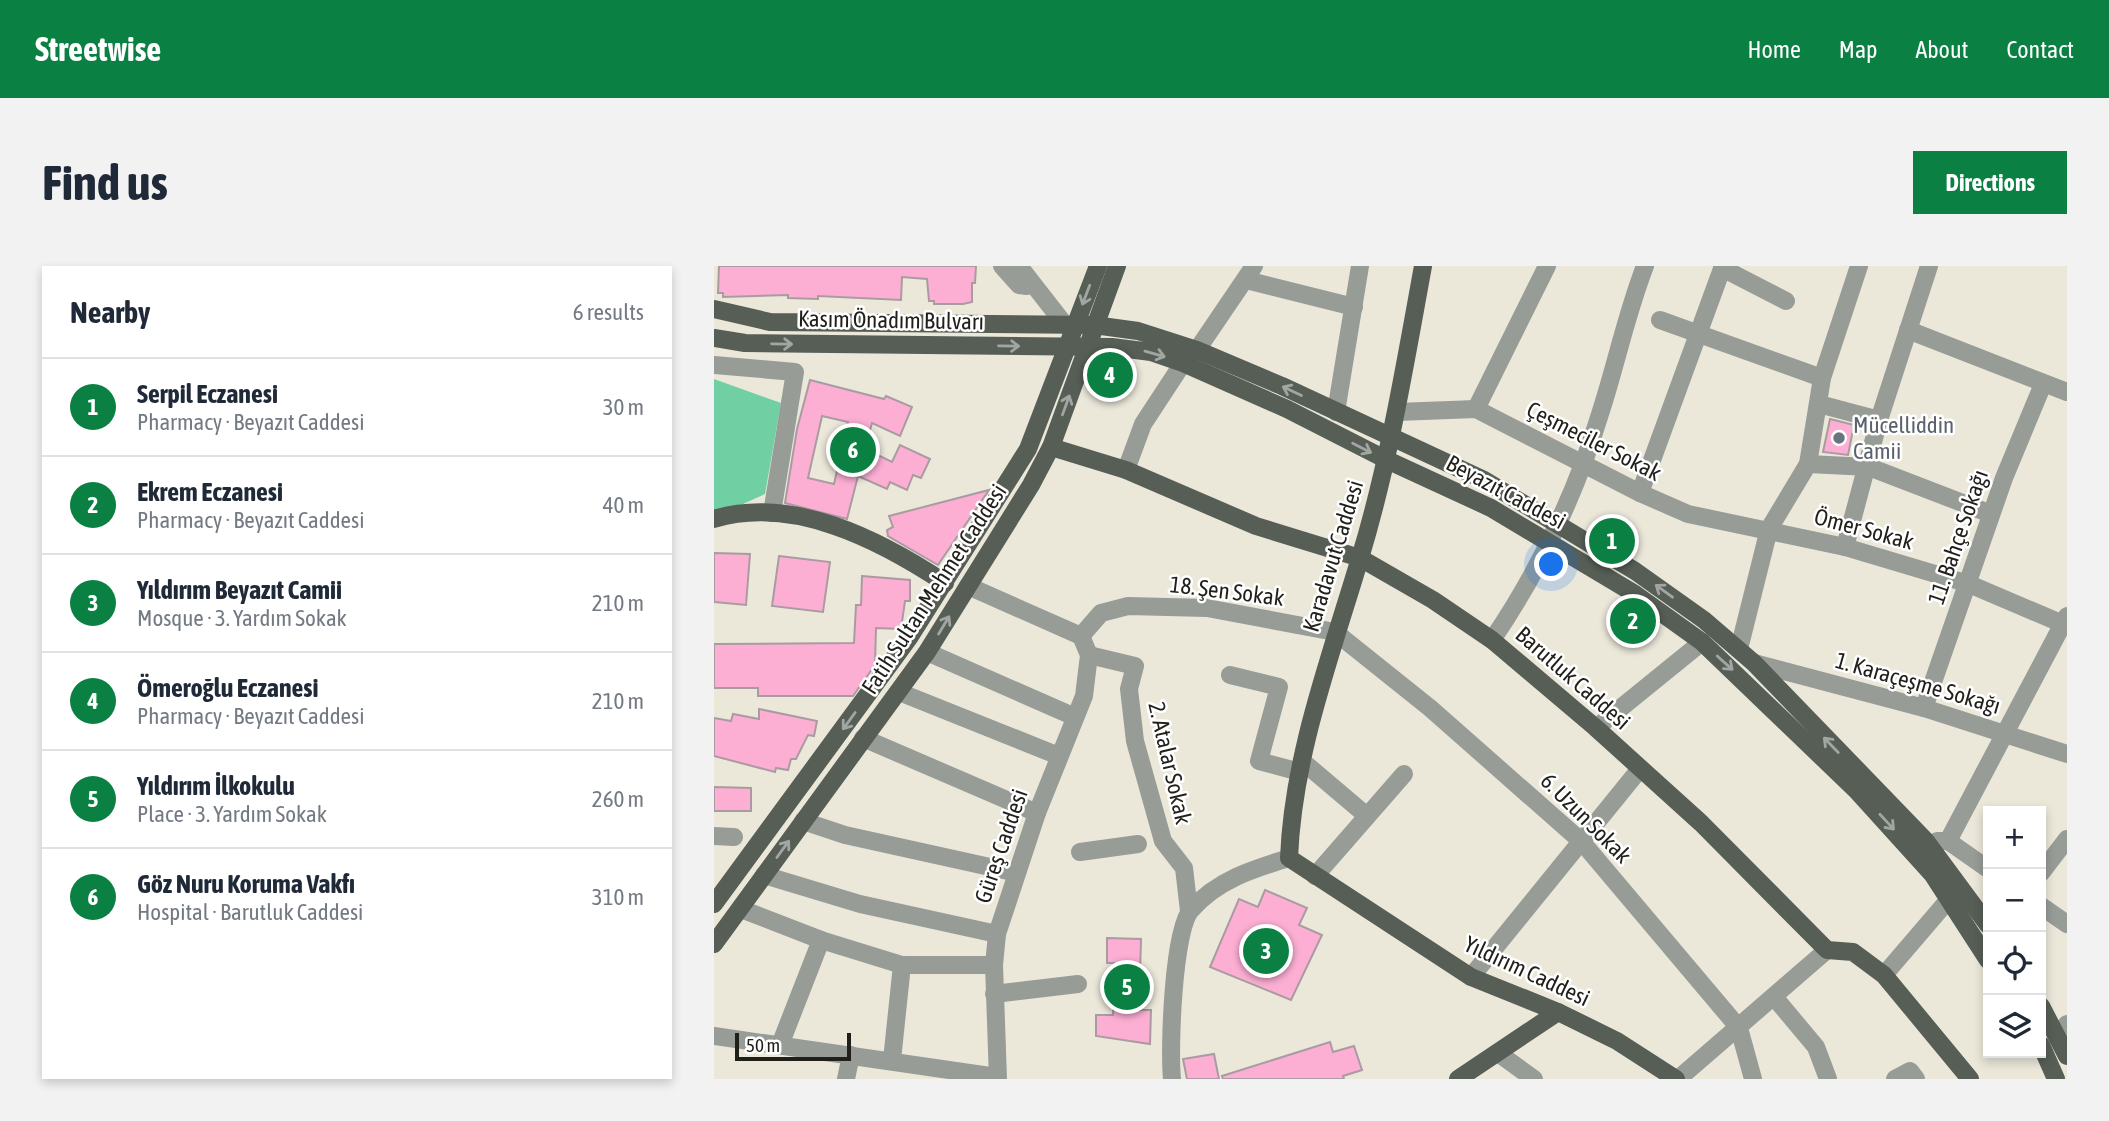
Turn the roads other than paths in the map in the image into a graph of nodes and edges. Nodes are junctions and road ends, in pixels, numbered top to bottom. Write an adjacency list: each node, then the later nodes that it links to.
1 (1002, 266): 13 (street)
2 (1019, 266): 13 (street)
3 (1098, 266): 18 (main road, Fatih Sultan Mehmet Caddesi, one-way to 18)
4 (1117, 266): 19 (main road, Fatih Sultan Mehmet Caddesi)
5 (1360, 266): 15 (street)
6 (1423, 266): 34 (main road, Karadavut Caddesi)
7 (1546, 266): 32 (street)
8 (1644, 266): 39 (street)
9 (1859, 266): 28 (street)
10 (1929, 266): 20 (street)
11 (1722, 267): 14 (street); 21 (street)
12 (1250, 273): 15 (street); 25 (street)
13 (1034, 288): 18 (street)
14 (1786, 301)
15 (1353, 307): 33 (street)
16 (714, 309): 18 (main road, Kasım Önadım Bulvarı)
17 (1660, 320): 21 (street)
18 (1070, 325): 19 (main road, Kasım Önadım Bulvarı); 23 (main road, Fatih Sultan Mehmet Caddesi)
19 (1094, 325): 24 (main road, Fatih Sultan Mehmet Caddesi); 25 (main road, Beyazıt Caddesi)
20 (1908, 330): 29 (street); 35 (street)
21 (1696, 333): 28 (street); 43 (street)
22 (714, 338): 23 (main road, Kasım Önadım Bulvarı, one-way to 23)
23 (1068, 347): 24 (main road, Beyazıt Caddesi); 52 (main road, Fatih Sultan Mehmet Caddesi)
24 (1087, 348): 26 (main road, Beyazıt Caddesi, one-way to 26); 37 (main road, Fatih Sultan Mehmet Caddesi, one-way to 24)
25 (1197, 350): 33 (main road, Beyazıt Caddesi, one-way to 25)
26 (1184, 363): 38 (main road, Beyazıt Caddesi, one-way to 38); 42 (street)
27 (714, 365): 44 (street)
28 (1822, 378): 31 (street)
29 (2043, 384): 30 (street); 45 (street, 11. Bahçe Sokağı)
30 (2067, 392)
31 (1819, 404): 35 (street); 40 (street)
32 (1476, 409): 34 (street, Çeşmeciler Sokak); 39 (street, Çeşmeciler Sokak)
33 (1336, 412): 36 (main road, Beyazıt Caddesi)
34 (1397, 412): 36 (main road, Karadavut Caddesi)
35 (1879, 420): 41 (street)
36 (1392, 438): 38 (main road, Karadavut Caddesi); 47 (main road, Beyazıt Caddesi)
37 (1051, 447): 42 (main road, Barutluk Caddesi); 54 (main road, Fatih Sultan Mehmet Caddesi)
38 (1387, 460): 49 (main road, Beyazıt Caddesi); 51 (main road, Karadavut Caddesi)
39 (1583, 464): 43 (street, Çeşmeciler Sokak); 47 (street)
40 (1808, 464): 41 (street); 48 (street)
41 (1869, 467): 45 (street); 50 (street)
42 (1126, 470): 51 (main road, Barutluk Caddesi)
43 (1640, 494): 48 (street, Çeşmeciler Sokak)
44 (772, 513): 46 (main road); 52 (main road)
45 (1991, 514): 53 (street, 11. Bahçe Sokağı)
46 (714, 519)
47 (1557, 521): 49 (street); 60 (main road, Beyazıt Caddesi, one-way to 47)
48 (1769, 529): 50 (street, Ömer Sokak); 60 (street)
49 (1548, 540): 58 (street); 59 (main road, Beyazıt Caddesi)
50 (1845, 547): 53 (street, Ömer Sokak)
51 (1360, 558): 56 (main road, Karadavut Caddesi); 58 (main road, Barutluk Caddesi)
52 (945, 583): 94 (main road, Fatih Sultan Mehmet Caddesi, one-way to 94)
53 (1969, 583): 55 (street, Ömer Sokak); 66 (street, 11. Bahçe Sokağı)
54 (968, 586): 57 (street); 61 (main road, Fatih Sultan Mehmet Caddesi, one-way to 54)
55 (2065, 620): 69 (street)
56 (1335, 632): 57 (street, 18. Şen Sokak); 73 (main road, Karadavut Caddesi); 84 (street, 6. Uzun Sokak)
57 (1081, 636): 62 (street, Güreş Caddesi)
58 (1492, 640): 68 (main road, Barutluk Caddesi)
59 (1702, 642): 68 (street); 93 (main road, Beyazıt Caddesi, one-way to 93)
60 (1739, 649): 63 (main road, Beyazıt Caddesi)
61 (927, 652): 65 (main road, Fatih Sultan Mehmet Caddesi); 67 (street)
62 (1089, 655): 67 (street, Güreş Caddesi); 97 (street, 2. Atalar Sokak)
63 (1754, 663): 66 (street, 1. Karaçeşme Sokağı); 82 (main road, Beyazıt Caddesi, one-way to 63)
64 (1230, 675): 73 (street)
65 (899, 692): 70 (main road, Fatih Sultan Mehmet Caddesi); 72 (street)
66 (1924, 708): 69 (street, 1. Karaçeşme Sokağı)
67 (1075, 717): 72 (street, Güreş Caddesi)
68 (1596, 728): 74 (main road, Barutluk Caddesi)
69 (2006, 733): 71 (street, 1. Karaçeşme Sokağı); 83 (street)
70 (863, 738): 76 (street); 78 (main road, Fatih Sultan Mehmet Caddesi)
71 (2067, 754)
72 (1059, 756): 76 (street, Güreş Caddesi)
73 (1301, 766): 77 (street); 87 (main road, Karadavut Caddesi)
74 (1639, 770): 84 (street); 103 (main road, Barutluk Caddesi)
75 (1404, 774): 77 (street)
76 (1037, 813): 90 (street, Güreş Caddesi)
77 (1367, 816): 92 (street)
78 (803, 821): 90 (street); 91 (main road, Fatih Sultan Mehmet Caddesi, one-way to 78)
79 (714, 836): 80 (street)
80 (734, 837)
81 (2067, 839): 89 (street)
82 (1926, 841): 83 (street); 98 (main road, Beyazıt Caddesi)
83 (1948, 841): 88 (street)
84 (1581, 842): 108 (street); 114 (street, 6. Uzun Sokak)
85 (1138, 844): 86 (street)
86 (1080, 852)
87 (1289, 858): 92 (main road, Yıldırım Caddesi); 97 (street)
88 (1983, 866)
89 (2044, 869)
90 (1017, 873): 100 (street, Güreş Caddesi)
91 (765, 875): 95 (main road, Fatih Sultan Mehmet Caddesi); 100 (street)
92 (1315, 876): 108 (main road, Yıldırım Caddesi)
93 (1950, 898): 104 (main road, Beyazıt Caddesi); 107 (street)
94 (714, 904)
95 (741, 909): 101 (street); 102 (main road, Fatih Sultan Mehmet Caddesi)
96 (2046, 909): 99 (street)
97 (1189, 911): 125 (street)
98 (1983, 918)
99 (2067, 924)
100 (997, 934): 106 (street, Güreş Caddesi)
101 (821, 940): 105 (street); 117 (street)
102 (714, 944)
103 (1827, 950): 107 (main road); 111 (street)
104 (1983, 952)
105 (902, 965): 106 (street); 122 (street)
106 (993, 965): 110 (street, Güreş Caddesi)
107 (1884, 975): 131 (main road)
108 (1472, 977): 112 (main road, Yıldırım Caddesi)
109 (1078, 984): 110 (street)
110 (995, 994): 123 (street, Güreş Caddesi)
111 (1775, 998): 114 (street); 130 (street)
112 (1558, 1012): 118 (main road); 128 (main road, Yıldırım Caddesi)
113 (2046, 1012): 115 (main road)
114 (1739, 1028): 128 (street); 129 (street, 6. Uzun Sokak)
115 (2062, 1030): 121 (main road)
116 (714, 1036): 117 (street)
117 (780, 1045): 119 (street)
118 (1498, 1053): 126 (main road); 127 (street)
119 (851, 1055): 122 (street); 124 (street)
120 (2046, 1056): 132 (main road)
121 (2067, 1056)
122 (892, 1060): 123 (street)
123 (998, 1078)
124 (846, 1079)
125 (1172, 1079)
126 (1458, 1079)
127 (1534, 1079)
128 (1677, 1079)
129 (1753, 1079)
130 (1828, 1079)
131 (1970, 1079)
132 (2056, 1079)

